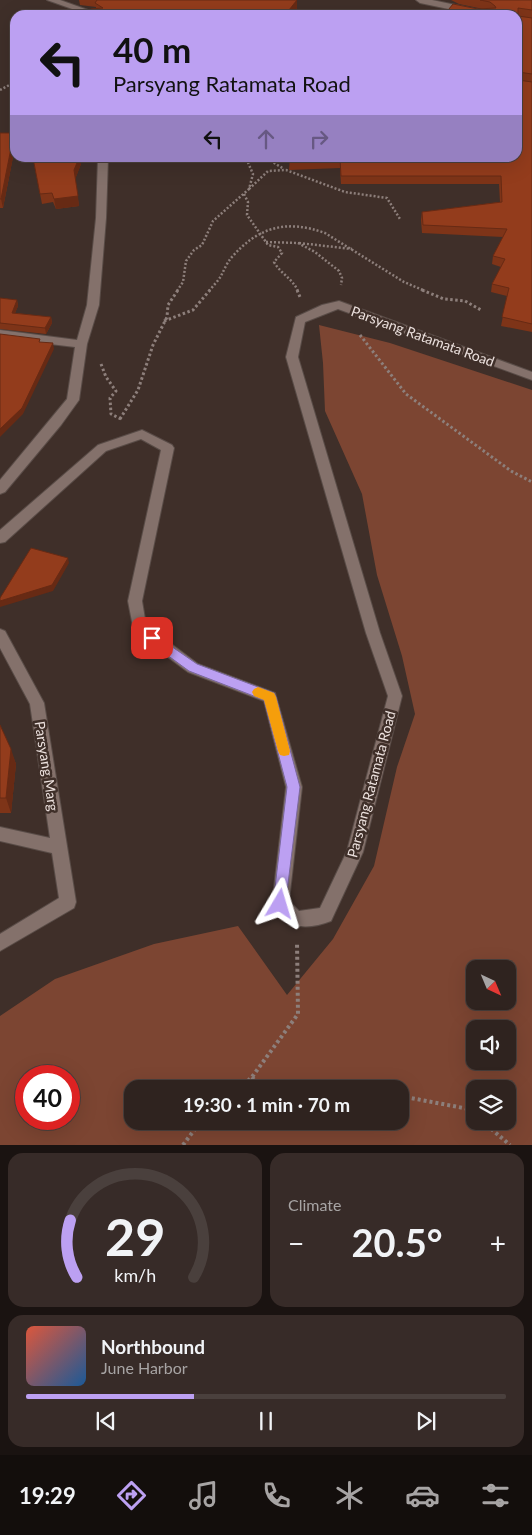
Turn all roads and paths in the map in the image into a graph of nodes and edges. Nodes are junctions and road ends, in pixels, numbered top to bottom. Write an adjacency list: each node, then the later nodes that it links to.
1 (51, 0): 3 (street)
2 (420, 0): 4 (street)
3 (82, 10)
4 (466, 10)
5 (103, 162): 20 (street)
6 (248, 162): 9 (path)
7 (273, 162): 8 (path)
8 (292, 172): 9 (path); 11 (path)
9 (249, 189): 10 (path)
10 (244, 194): 12 (path); 19 (path)
11 (400, 219)
12 (259, 233): 13 (path); 15 (path); 19 (path)
13 (266, 242): 14 (path); 18 (path)
14 (298, 243): 15 (path); 16 (path)
15 (352, 250): 17 (path)
16 (339, 305): 18 (street, Parsyang Ratamata Road); 23 (street, Parsyang Ratamata Road); 26 (path)
17 (481, 310)
18 (300, 320): 32 (street, Parsyang Ratamata Road)
19 (164, 321): 24 (path)
20 (87, 329): 22 (street); 24 (path)
21 (0, 334): 22 (street)
22 (82, 344): 27 (street)
23 (532, 376)
24 (120, 419): 25 (path)
25 (102, 448): 28 (street); 32 (street)
26 (532, 482)
27 (0, 489)
28 (0, 538)
29 (0, 635): 31 (street, Parsyang Marg)
30 (0, 834): 31 (street)
31 (59, 847): 33 (street, Parsyang Marg)
32 (296, 919): 34 (path)
33 (0, 943)
34 (252, 1077): 35 (path); 36 (path)
35 (249, 1080)
36 (254, 1080)
37 (409, 1098): 38 (path)
38 (466, 1108)
39 (194, 1130): 41 (path)
40 (492, 1130): 42 (path)
41 (183, 1145)
42 (510, 1145)

